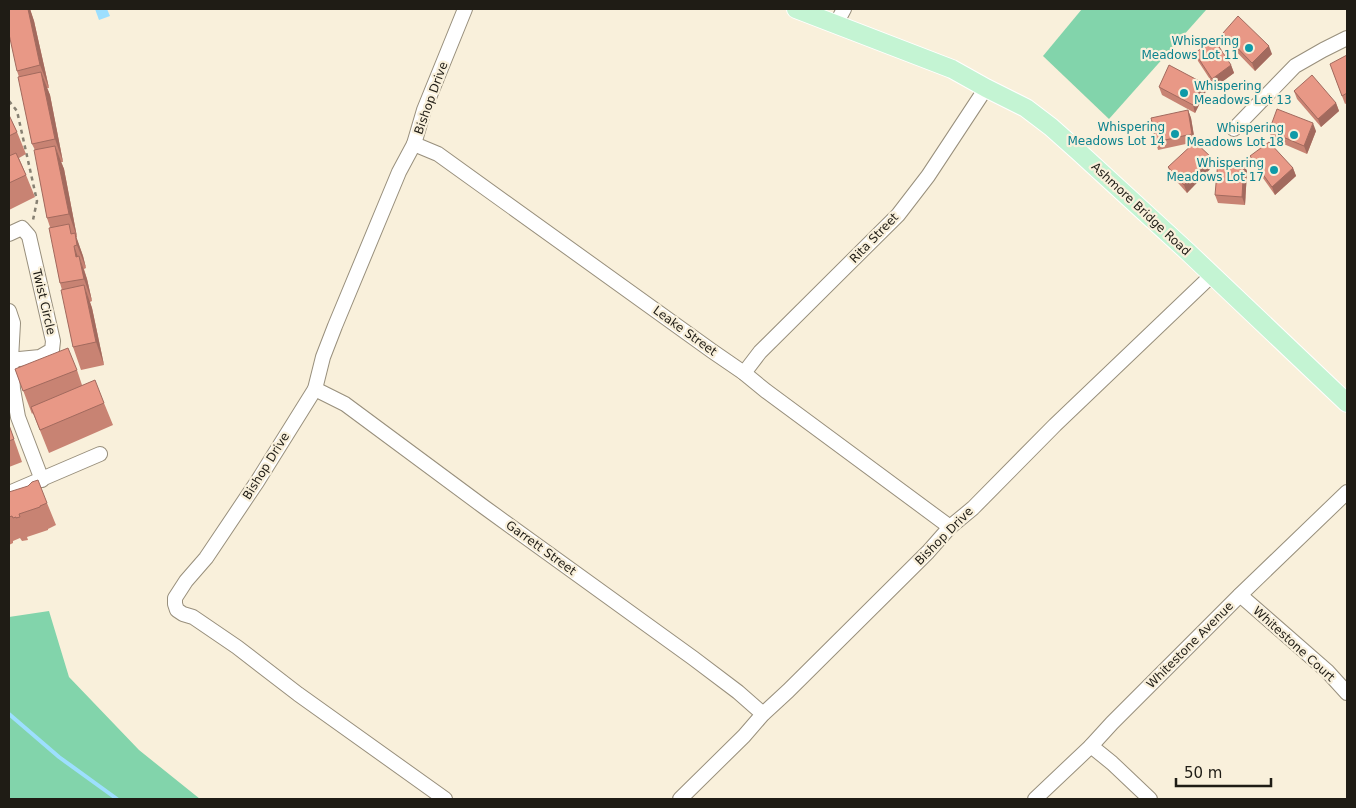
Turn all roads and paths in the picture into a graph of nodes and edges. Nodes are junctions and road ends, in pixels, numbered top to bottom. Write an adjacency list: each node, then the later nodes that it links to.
1 (465, 9): 8 (street, Bishop Drive)
2 (796, 9): 3 (main road, Ashmore Bridge Road)
3 (840, 16): 5 (main road, Ashmore Bridge Road)
4 (1347, 38): 7 (street)
5 (986, 88): 11 (main road, Ashmore Bridge Road); 14 (street, Rita Street)
6 (9, 101): 10 (path)
7 (1234, 129)
8 (414, 144): 14 (street, Leake Street); 15 (street, Bishop Drive)
9 (9, 234): 10 (street)
10 (29, 236): 13 (street, Twist Circle)
11 (1212, 276): 16 (main road, Ashmore Bridge Road); 21 (street, Bishop Drive)
12 (9, 311): 13 (street)
13 (10, 360): 18 (street)
14 (744, 373): 21 (street, Leake Street)
15 (314, 389): 24 (street, Garrett Street); 26 (street, Bishop Drive)
16 (1347, 403)
17 (100, 454): 18 (street)
18 (42, 480): 20 (street)
19 (1347, 492): 22 (street, Whitestone Avenue)
20 (9, 493)
21 (950, 527): 24 (street, Bishop Drive)
22 (1240, 595): 23 (street, Whitestone Court); 25 (street, Whitestone Avenue)
23 (1347, 693)
24 (763, 714): 27 (street, Bishop Drive)
25 (1091, 746): 28 (street, Whitestone Avenue); 29 (street)
26 (445, 799)
27 (680, 799)
28 (1035, 799)
29 (1150, 799)

